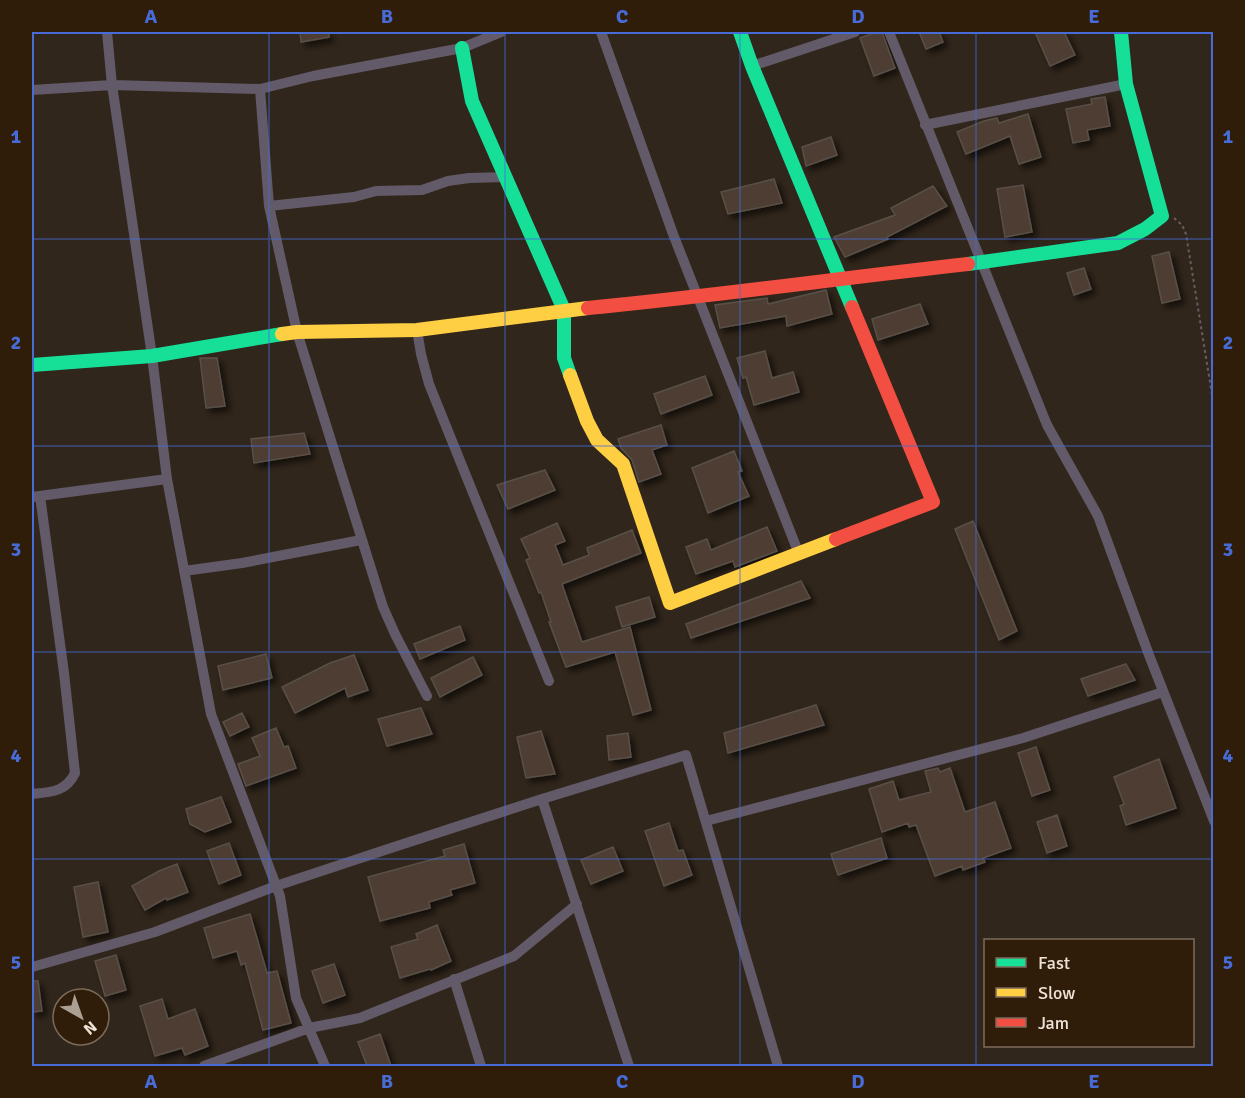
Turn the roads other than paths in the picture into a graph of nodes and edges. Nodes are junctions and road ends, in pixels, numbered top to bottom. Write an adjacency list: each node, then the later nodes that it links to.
1 (107, 32): 11 (street)
2 (501, 32): 8 (street)
3 (601, 32): 19 (street)
4 (740, 32): 9 (street)
5 (855, 32): 9 (street)
6 (889, 32): 14 (street)
7 (1120, 32): 10 (street)
8 (462, 48): 12 (street); 15 (street)
9 (752, 66): 18 (street)
10 (1126, 84): 14 (street); 17 (street)
11 (112, 86): 12 (street); 13 (street); 23 (street)
12 (260, 89): 16 (street)
13 (32, 90)
14 (925, 125): 17 (street)
15 (507, 177): 16 (street); 20 (street)
16 (269, 206): 22 (street)
17 (981, 263): 18 (street); 31 (street)
18 (838, 278): 19 (street); 28 (street)
19 (700, 297): 20 (street); 28 (street)
20 (564, 310): 21 (street); 28 (street)
21 (417, 330): 22 (street); 30 (street)
22 (297, 332): 23 (street); 27 (street)
23 (152, 356): 24 (street); 25 (street)
24 (32, 365)
25 (167, 479): 26 (street); 29 (street)
26 (36, 496): 33 (street)
27 (361, 540): 29 (street); 32 (street)
28 (799, 554)
29 (184, 571): 37 (street)
30 (549, 681)
31 (1163, 692): 35 (street); 36 (street)
32 (427, 696)
33 (32, 794)
34 (542, 799): 35 (street); 37 (street); 38 (street)
35 (706, 821): 46 (street)
36 (1214, 821)
37 (276, 886): 39 (street); 41 (street)
38 (577, 904): 40 (street); 45 (street)
39 (32, 967)
40 (454, 979): 41 (street); 44 (street)
41 (309, 1028): 42 (street); 43 (street)
42 (204, 1066)
43 (326, 1066)
44 (481, 1066)
45 (629, 1066)
46 (778, 1066)

